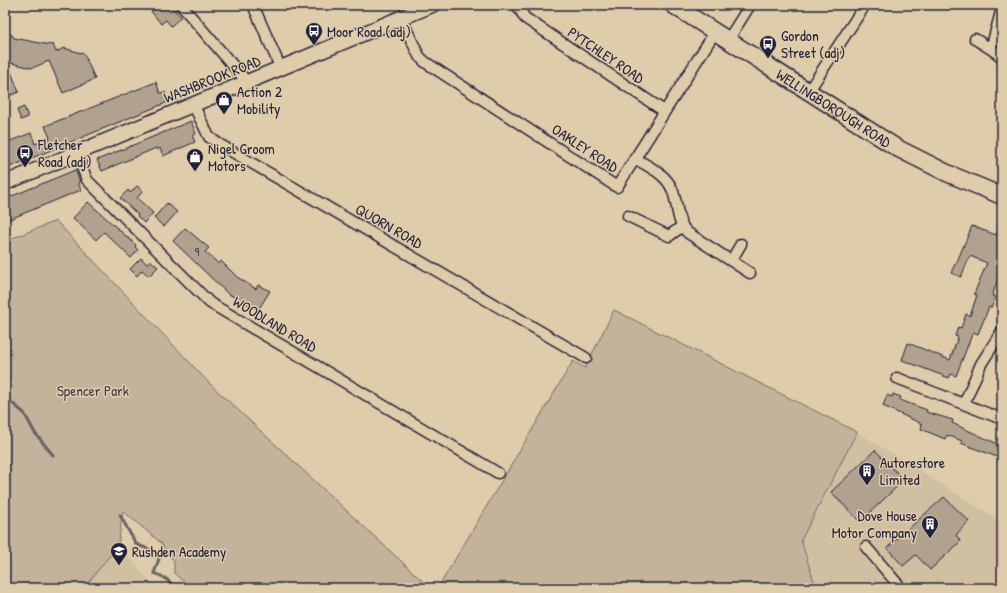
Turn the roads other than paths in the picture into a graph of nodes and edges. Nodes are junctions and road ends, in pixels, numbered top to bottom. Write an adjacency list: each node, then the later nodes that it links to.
1 (181, 5): 15 (street)
2 (253, 5): 14 (street)
3 (432, 5): 9 (main road, WASHBROOK ROAD)
4 (517, 5): 18 (street, PYTCHLEY ROAD)
5 (674, 5): 10 (main road, WELLINGBOROUGH ROAD)
6 (750, 5): 10 (street, OAKLEY ROAD)
7 (865, 5): 16 (street)
8 (1002, 8): 12 (street)
9 (401, 18): 14 (main road, WASHBROOK ROAD); 20 (street, OAKLEY ROAD)
10 (722, 36): 16 (main road, WELLINGBOROUGH ROAD); 18 (street, OAKLEY ROAD)
11 (975, 39): 12 (street)
12 (991, 50): 13 (street)
13 (1002, 57)
14 (281, 69): 15 (main road, WASHBROOK ROAD)
15 (248, 83): 17 (main road, WASHBROOK ROAD)
16 (808, 92): 22 (main road, WELLINGBOROUGH ROAD)
17 (194, 106): 19 (main road, WASHBROOK ROAD); 29 (street, QUORN ROAD)
18 (664, 111): 20 (street, OAKLEY ROAD)
19 (76, 154): 21 (main road, WASHBROOK ROAD); 33 (street, WOODLAND ROAD)
20 (636, 159): 24 (street)
21 (5, 183)
22 (1002, 196)
23 (628, 216): 24 (street)
24 (681, 227): 26 (street)
25 (741, 244): 26 (street)
26 (731, 261): 27 (street)
27 (750, 273)
28 (1002, 331): 31 (street)
29 (586, 358)
30 (897, 378): 31 (street)
31 (964, 404): 32 (street)
32 (1002, 419)
33 (498, 473)
34 (866, 547): 35 (street)
35 (901, 588)

